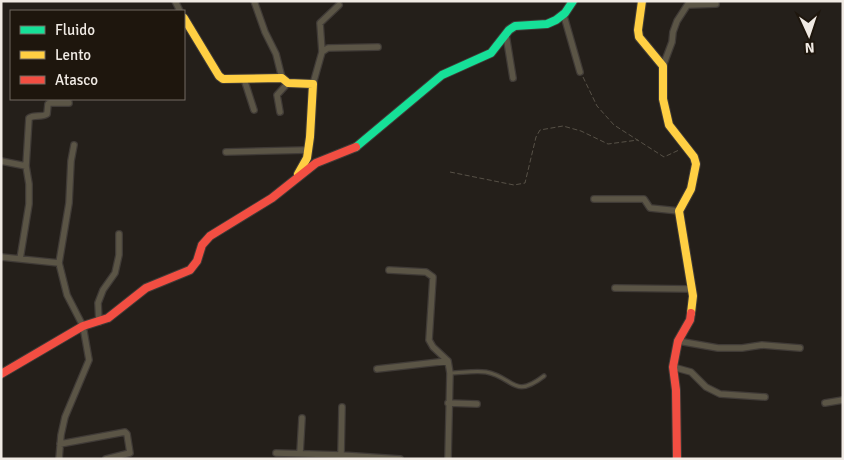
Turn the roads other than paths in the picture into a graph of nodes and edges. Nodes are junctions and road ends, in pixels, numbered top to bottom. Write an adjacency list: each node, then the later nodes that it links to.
1 (254, 1): 16 (street)
2 (573, 1): 7 (street)
3 (642, 1): 12 (street)
4 (689, 3): 5 (street); 12 (street)
5 (716, 4)
6 (339, 5): 11 (street)
7 (564, 16): 9 (street); 13 (street)
8 (185, 20): 15 (street)
9 (506, 35): 14 (street); 26 (street)
10 (378, 47): 11 (street)
11 (322, 52): 17 (street)
12 (663, 66): 28 (street)
13 (580, 72)
14 (513, 78)
15 (244, 79): 16 (street); 19 (street)
16 (285, 81): 17 (street); 20 (street)
17 (313, 84): 22 (street)
18 (69, 103): 25 (street)
19 (254, 110)
20 (280, 112)
21 (74, 145): 32 (street)
22 (308, 150): 23 (street); 26 (street)
23 (226, 152)
24 (1, 161): 25 (street)
25 (26, 166): 31 (street)
26 (298, 176): 36 (street)
27 (594, 199): 28 (street)
28 (679, 210): 35 (street)
29 (119, 234): 36 (street)
30 (1, 257): 31 (street)
31 (20, 259): 32 (street)
32 (59, 263): 37 (street)
33 (389, 270): 40 (street)
34 (615, 288): 35 (street)
35 (692, 289): 38 (street)
36 (100, 322): 37 (street)
37 (83, 326): 44 (street); 53 (street)
38 (678, 341): 39 (street); 41 (street)
39 (800, 348)
40 (448, 361): 42 (street); 43 (street)
41 (672, 367): 46 (street); 61 (street)
42 (378, 370)
43 (450, 373): 45 (lane); 48 (street)
44 (1, 374)
45 (544, 376)
46 (765, 397)
47 (843, 400): 49 (street)
48 (448, 403): 50 (street); 60 (street)
49 (825, 403)
50 (477, 404)
51 (342, 407): 56 (street)
52 (302, 418): 55 (street)
53 (60, 444): 57 (street); 58 (street)
54 (276, 453): 55 (street)
55 (300, 453): 56 (street)
56 (341, 455): 59 (street)
57 (59, 459)
58 (106, 459)
59 (400, 459)
60 (448, 459)
61 (677, 459)

